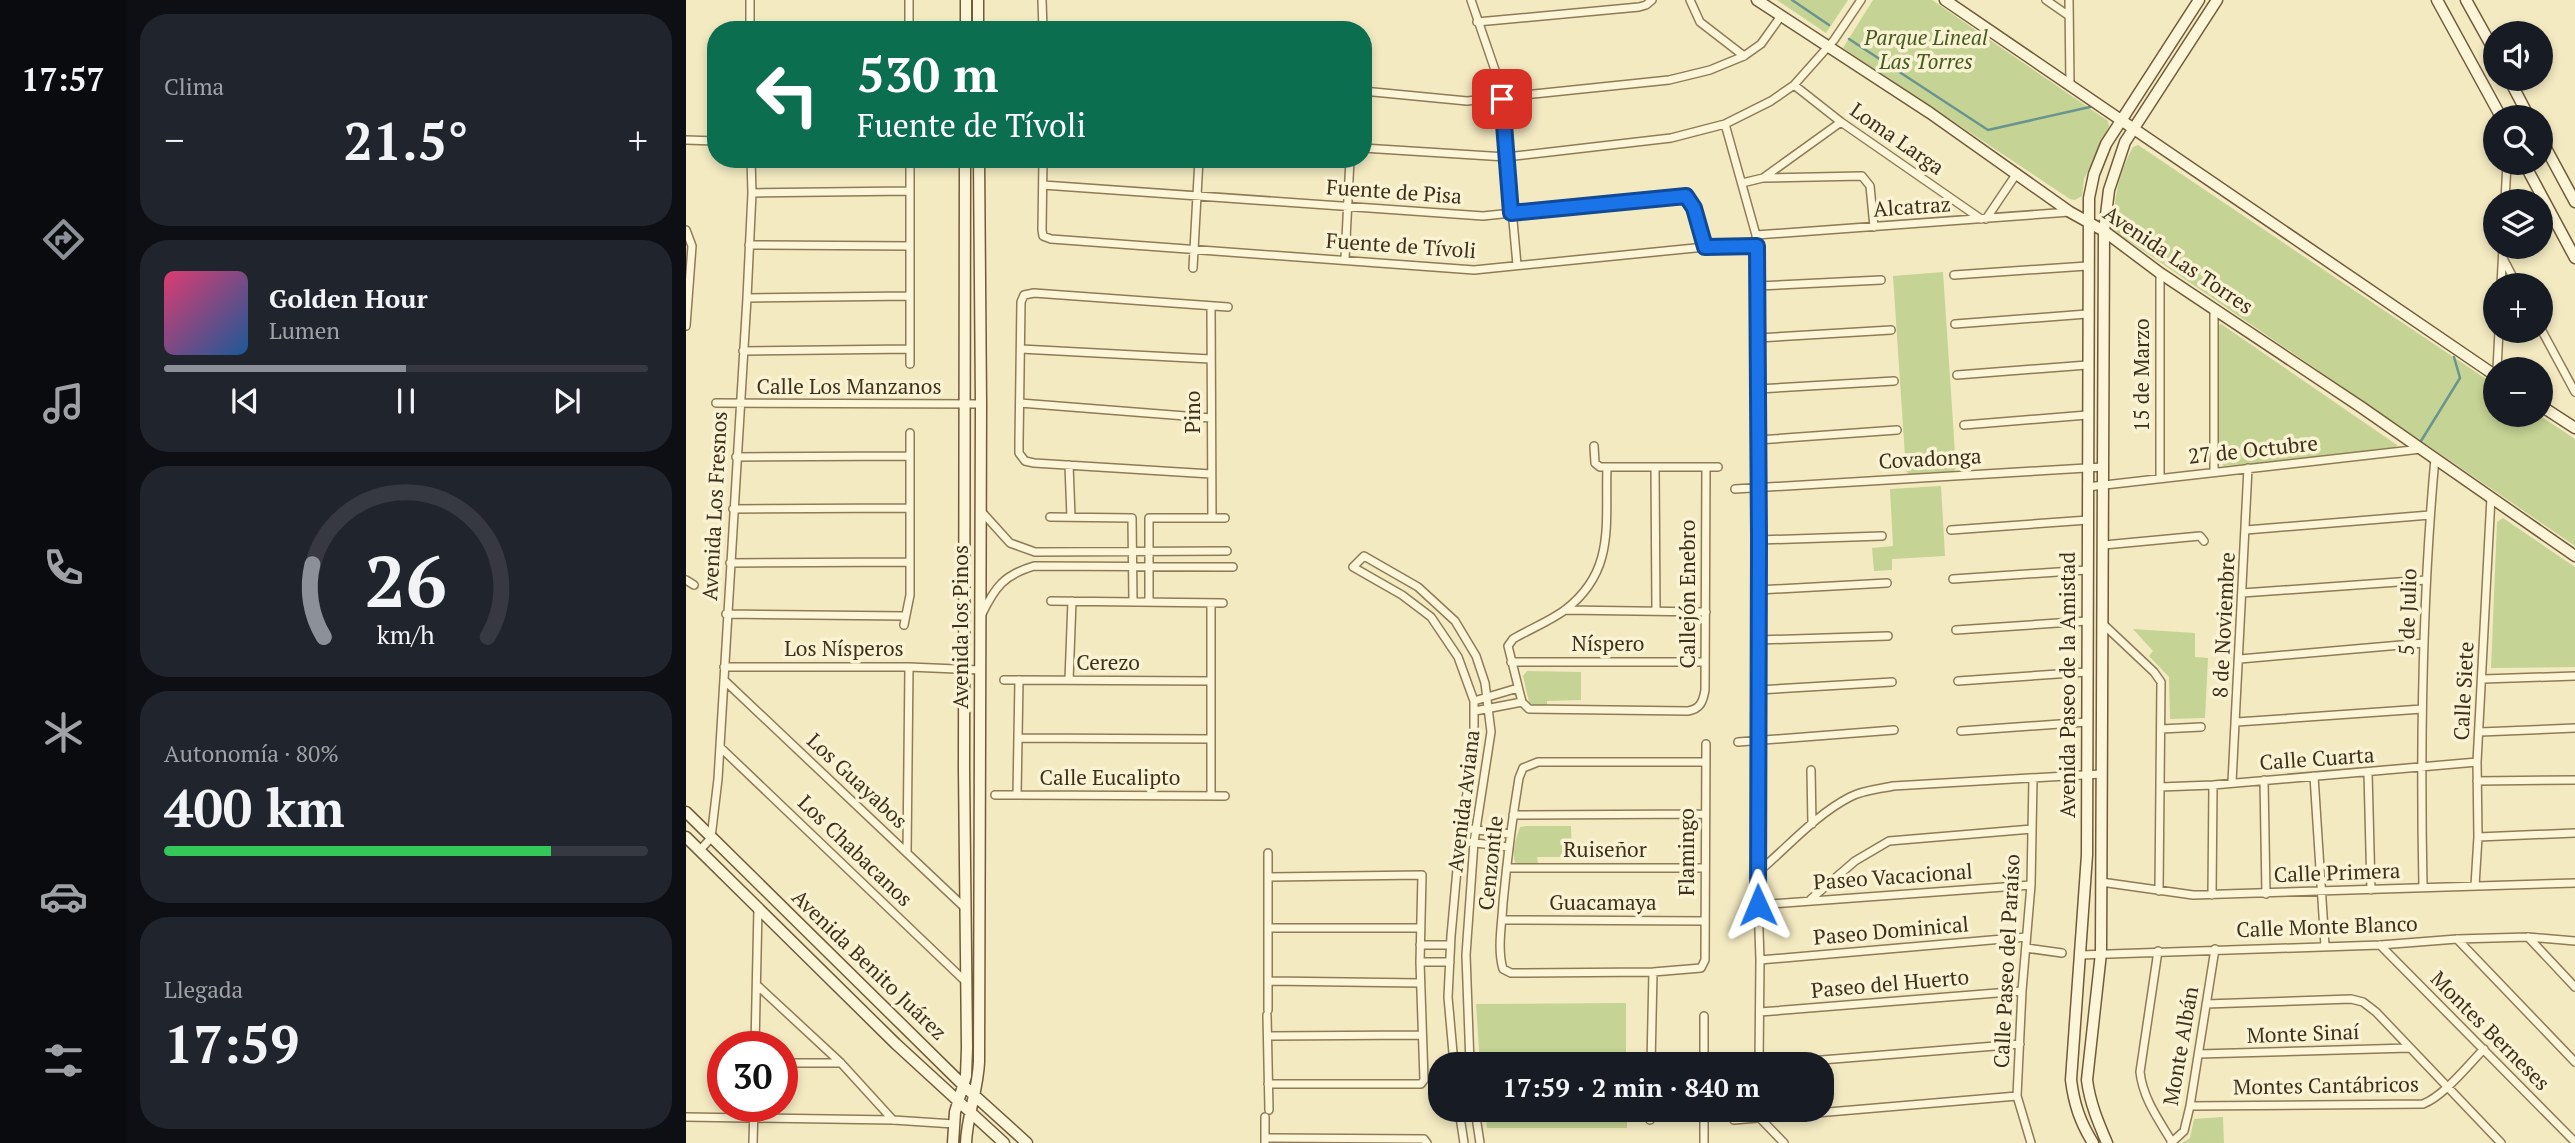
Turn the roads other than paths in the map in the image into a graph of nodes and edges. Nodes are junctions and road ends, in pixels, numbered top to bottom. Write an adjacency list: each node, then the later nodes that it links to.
1 (750, 0): 20 (street)
2 (909, 0): 21 (street)
3 (966, 0): 22 (street)
4 (978, 0): 23 (street)
5 (1042, 0): 24 (street)
6 (1471, 0): 25 (street)
7 (1652, 0): 25 (street)
8 (1690, 0): 28 (street)
9 (1757, 0): 18 (street, Avenida Las Torres)
10 (1861, 0): 27 (street)
11 (1945, 0): 30 (street)
12 (2046, 0): 19 (street)
13 (2069, 0): 19 (street)
14 (2199, 0): 17 (street); 34 (street, Avenida Paseo de la Amistad)
15 (2437, 0): 33 (street)
16 (2466, 0): 26 (street)
17 (2215, 4): 37 (street, Avenida Paseo de la Amistad)
18 (1781, 16): 27 (street, Avenida Las Torres); 28 (street)
19 (2069, 16): 30 (street)
20 (750, 21)
21 (909, 21)
22 (966, 21)
23 (978, 21)
24 (1042, 21)
25 (1477, 22): 32 (street)
26 (2483, 31)
27 (1826, 46): 29 (street); 50 (street, Avenida Las Torres)
28 (1744, 57): 32 (street)
29 (1794, 85): 35 (street, Loma Larga); 36 (street)
30 (2070, 85): 34 (street)
31 (1372, 92): 32 (street)
32 (1502, 99): 41 (street)
33 (2494, 105)
34 (2122, 120): 37 (street); 63 (street, Avenida Paseo de la Amistad)
35 (1841, 122): 52 (street); 62 (street, Loma Larga)
36 (1725, 124): 41 (street); 53 (street)
37 (2134, 128): 66 (street, Avenida Paseo de la Amistad); 102 (street)
38 (686, 140): 39 (street)
39 (707, 141)
40 (1372, 149): 41 (street)
41 (1506, 156): 61 (street)
42 (2553, 161): 58 (street)
43 (751, 168): 56 (street, Avenida Los Fresnos)
44 (910, 168): 55 (street)
45 (965, 168): 78 (street, Avenida los Pinos)
46 (979, 168): 79 (street, Avenida los Pinos)
47 (1043, 168): 54 (street)
48 (1198, 168): 57 (street)
49 (1349, 168): 59 (street)
50 (2017, 173): 60 (street, Avenida Las Torres); 62 (street)
51 (2530, 175): 73 (street)
52 (1763, 178): 53 (street); 64 (street)
53 (1742, 183): 67 (street)
54 (1043, 185): 57 (street, Fuente de Pisa); 72 (street, Fuente de Tívoli)
55 (909, 191): 56 (street); 69 (street)
56 (752, 193): 68 (street, Avenida Los Fresnos)
57 (1196, 195): 59 (street, Fuente de Pisa); 72 (street)
58 (2575, 202)
59 (1347, 206): 61 (street, Fuente de Pisa); 74 (street)
60 (2070, 212): 62 (street, Alcatraz); 63 (street, Avenida Las Torres)
61 (1511, 213): 71 (street, Fuente de Pisa); 75 (street)
62 (1984, 219): 64 (street, Alcatraz)
63 (2087, 222): 66 (street, Avenida Las Torres); 76 (street, Avenida Paseo de la Amistad)
64 (1874, 227): 67 (street, Alcatraz)
65 (686, 230): 83 (street)
66 (2104, 232): 80 (street, Avenida Las Torres); 130 (street, Avenida Paseo de la Amistad)
67 (1756, 235): 70 (street)
68 (749, 245): 69 (street); 86 (street, Avenida Los Fresnos)
69 (910, 246): 85 (street)
70 (1757, 246): 71 (street, Fuente de Tívoli); 84 (street)
71 (1705, 247): 75 (street, Fuente de Tívoli)
72 (1194, 250): 74 (street, Fuente de Tívoli); 77 (street)
73 (2575, 258)
74 (1345, 259): 75 (street, Fuente de Tívoli)
75 (1517, 265)
76 (2087, 266): 81 (street); 90 (street, Avenida Paseo de la Amistad)
77 (1193, 268)
78 (966, 272): 79 (street); 110 (street, Avenida los Pinos)
79 (980, 272): 111 (street, Avenida los Pinos)
80 (2160, 273): 89 (street, Avenida Las Torres); 135 (street, 15 de Marzo)
81 (1954, 275)
82 (1881, 280): 84 (street)
83 (688, 283): 92 (street)
84 (1759, 286): 94 (street)
85 (909, 296): 86 (street); 96 (street)
86 (747, 298): 98 (street, Avenida Los Fresnos)
87 (1211, 306): 88 (street); 97 (street); 99 (street, Pino)
88 (1228, 307)
89 (2214, 307): 121 (street, Avenida Las Torres); 133 (street)
90 (2087, 314): 91 (street); 101 (street, Avenida Paseo de la Amistad)
91 (1955, 324)
92 (686, 326)
93 (1891, 330): 94 (street)
94 (1758, 338): 105 (street)
95 (2549, 343): 106 (street)
96 (910, 349): 98 (street); 100 (street)
97 (1021, 349): 99 (street); 108 (street)
98 (743, 351): 109 (street, Avenida Los Fresnos)
99 (1210, 359): 114 (street, Pino)
100 (910, 364)
101 (2087, 365): 103 (street); 113 (street, Avenida Paseo de la Amistad)
102 (2483, 367)
103 (1957, 375)
104 (1894, 381): 105 (street)
105 (1758, 389): 119 (street)
106 (2575, 392)
107 (716, 403): 109 (street, Calle Los Manzanos)
108 (1020, 403): 114 (street); 125 (street)
109 (739, 404): 110 (street, Calle Los Manzanos); 123 (street, Avenida Los Fresnos)
110 (965, 404): 111 (street, Calle Los Manzanos); 199 (street, Avenida los Pinos)
111 (981, 404): 143 (street, Avenida los Pinos)
112 (2553, 414): 116 (street)
113 (2087, 415): 115 (street); 131 (street, Avenida Paseo de la Amistad)
114 (1211, 418): 134 (street, Pino)
115 (1964, 425)
116 (2575, 428)
117 (1897, 430): 119 (street)
118 (911, 433): 122 (street)
119 (1758, 440): 137 (street)
120 (1594, 446): 126 (street)
121 (2422, 449): 124 (street, Avenida Las Torres); 132 (street, 27 de Octubre)
122 (909, 456): 123 (street); 141 (street)
123 (736, 457): 142 (street, Avenida Los Fresnos)
124 (2435, 458): 140 (street, Avenida Las Torres); 144 (street, 5 de Julio)
125 (1069, 465): 134 (street); 146 (street)
126 (1607, 467): 127 (street); 181 (street)
127 (1655, 467): 128 (street); 182 (street)
128 (1706, 467): 129 (street); 183 (street, Callejón Enebro)
129 (1718, 467)
130 (2103, 467): 131 (street, Covadonga); 136 (street, Avenida Paseo de la Amistad)
131 (2087, 468): 137 (street, Covadonga); 138 (street, Avenida Paseo de la Amistad)
132 (2248, 468): 133 (street, 27 de Octubre); 151 (street, 8 de Noviembre)
133 (2214, 472): 135 (street, 27 de Octubre)
134 (1211, 474): 147 (street, Pino)
135 (2160, 478): 136 (street, 27 de Octubre)
136 (2103, 485): 138 (street, 27 de Octubre); 155 (street, Avenida Paseo de la Amistad)
137 (1758, 487): 139 (street, Covadonga); 153 (street)
138 (2087, 487): 149 (street, Avenida Paseo de la Amistad)
139 (1735, 489)
140 (2491, 497): 160 (street, Avenida Las Torres); 203 (street, Calle Siete)
141 (909, 508): 142 (street); 161 (street)
142 (733, 509): 162 (street, Avenida Los Fresnos)
143 (980, 511): 157 (street); 186 (street, Avenida los Pinos)
144 (2430, 515): 151 (street); 170 (street, 5 de Julio)
145 (1050, 517): 146 (street)
146 (1071, 517): 158 (street)
147 (1212, 518): 148 (street); 159 (street)
148 (1225, 518)
149 (2088, 520): 150 (street); 167 (street, Avenida Paseo de la Amistad)
150 (1951, 530)
151 (2246, 530): 174 (street, 8 de Noviembre)
152 (1882, 536): 153 (street)
153 (1759, 540): 173 (street)
154 (2204, 541): 155 (street)
155 (2104, 545): 188 (street, Avenida Paseo de la Amistad)
156 (1227, 551): 159 (street)
157 (1035, 552): 158 (street); 163 (street)
158 (1133, 552): 159 (street); 165 (street)
159 (1149, 552): 164 (street)
160 (2575, 556)
161 (910, 562): 162 (street); 185 (street)
162 (730, 563): 184 (street, Avenida Los Fresnos)
163 (1034, 566): 165 (street); 186 (street)
164 (1149, 566): 165 (street); 166 (street); 178 (street)
165 (1133, 567): 177 (street)
166 (1233, 567)
167 (2087, 570): 168 (street); 187 (street, Avenida Paseo de la Amistad)
168 (1953, 579)
169 (686, 580): 172 (street)
170 (2426, 580): 174 (street); 193 (street, 5 de Julio)
171 (1887, 583): 173 (street)
172 (694, 585)
173 (1759, 590): 192 (street)
174 (2242, 593): 194 (street, 8 de Noviembre)
175 (1051, 601): 176 (street)
176 (1072, 601): 177 (street); 207 (street)
177 (1133, 602): 178 (street)
178 (1149, 602): 179 (street)
179 (1211, 603): 180 (street); 208 (street)
180 (1223, 603)
181 (1564, 610): 182 (street); 195 (street)
182 (1656, 611): 183 (street)
183 (1706, 612): 196 (street, Callejón Enebro)
184 (726, 614): 185 (street); 197 (street, Avenida Los Fresnos)
185 (905, 616): 189 (street)
186 (979, 621): 200 (street, Avenida los Pinos)
187 (2087, 621): 190 (street); 201 (street, Avenida Paseo de la Amistad)
188 (2102, 623): 225 (street); 240 (street, Avenida Paseo de la Amistad)
189 (904, 625)
190 (1956, 631)
191 (1888, 636): 192 (street)
192 (1758, 640): 214 (street)
193 (2424, 643): 194 (street); 219 (street, 5 de Julio)
194 (2240, 659): 222 (street, 8 de Noviembre)
195 (1511, 662): 196 (street, Níspero); 213 (street)
196 (1705, 662): 217 (street, Callejón Enebro)
197 (724, 667): 198 (street, Los Nísperos); 204 (street, Avenida Los Fresnos)
198 (909, 667): 199 (street, Los Nísperos); 270 (street)
199 (964, 669): 200 (street, Los Nísperos); 211 (street, Avenida los Pinos)
200 (980, 670): 212 (street, Avenida los Pinos)
201 (2087, 672): 209 (street); 221 (street, Avenida Paseo de la Amistad)
202 (2575, 676): 203 (street)
203 (2483, 679): 228 (street, Calle Siete)
204 (724, 680): 234 (street, Avenida Los Fresnos); 270 (street, Los Guayabos)
205 (1004, 680): 206 (street, Cerezo)
206 (1019, 680): 207 (street, Cerezo); 229 (street)
207 (1069, 680): 208 (street, Cerezo)
208 (1211, 681): 230 (street)
209 (1958, 681)
210 (1892, 682): 214 (street)
211 (965, 683): 212 (street); 288 (street, Avenida los Pinos)
212 (980, 684): 341 (street, Avenida los Pinos)
213 (1518, 688): 215 (street); 217 (street)
214 (1758, 690): 231 (street)
215 (1487, 697): 216 (street); 216 (street, Avenida Aviana); 218 (street, Avenida Aviana)
216 (1474, 701): 220 (street, Avenida Aviana)
217 (1522, 702): 218 (street)
218 (1489, 708): 220 (street); 260 (street, Avenida Aviana)
219 (2422, 709): 222 (street); 237 (street, 5 de Julio)
220 (1475, 710): 258 (street, Avenida Aviana)
221 (2087, 722): 227 (street); 241 (street, Avenida Paseo de la Amistad)
222 (2237, 722): 247 (street, 8 de Noviembre)
223 (2201, 727): 225 (street)
224 (2575, 728): 228 (street)
225 (2161, 729): 249 (street)
226 (1894, 730): 231 (street)
227 (1961, 730)
228 (2480, 732): 236 (street, Calle Siete)
229 (1018, 738): 230 (street); 251 (street)
230 (1211, 739): 252 (street)
231 (1758, 741): 232 (street); 274 (street)
232 (1738, 742)
233 (1706, 744): 235 (street, Flamingo)
234 (720, 747): 265 (street, Avenida Los Fresnos); 313 (street, Los Chabacanos)
235 (1705, 762): 255 (street, Flamingo); 256 (street, Cenzontle)
236 (2477, 762): 237 (street, Calle Cuarta); 246 (street, Calle Siete)
237 (2421, 768): 239 (street, Calle Cuarta); 280 (street, 5 de Julio)
238 (1811, 770): 257 (street)
239 (2368, 772): 242 (street, Calle Cuarta); 281 (street)
240 (2101, 774): 241 (street); 276 (street, Avenida Paseo de la Amistad)
241 (2086, 775): 243 (street); 308 (street, Avenida Paseo de la Amistad)
242 (2314, 776): 244 (street, Calle Cuarta); 283 (street)
243 (2033, 778): 257 (street); 259 (street, Calle Paseo del Paraíso)
244 (2264, 780): 247 (street, Calle Cuarta); 284 (street)
245 (2575, 780): 246 (street)
246 (2477, 781): 264 (street, Calle Siete)
247 (2232, 782): 248 (street, Calle Cuarta)
248 (2213, 785): 249 (street, Calle Cuarta); 285 (street)
249 (2160, 787): 282 (street)
250 (995, 795): 251 (street, Calle Eucalipto)
251 (1017, 795): 252 (street, Calle Eucalipto)
252 (1211, 796): 253 (street, Calle Eucalipto)
253 (1225, 796)
254 (686, 812): 265 (street, Avenida Benito Juárez)
255 (1705, 814): 256 (street); 272 (street, Flamingo)
256 (1513, 816): 262 (street, Cenzontle)
257 (1812, 824): 274 (street)
258 (1462, 828): 260 (street); 266 (street, Avenida Aviana)
259 (2032, 829): 278 (street, Calle Paseo del Paraíso); 286 (street)
260 (1476, 830): 262 (street); 267 (street, Avenida Aviana)
261 (2575, 833): 264 (street)
262 (1510, 834): 268 (street, Cenzontle)
263 (686, 837): 269 (street, Avenida Benito Juárez)
264 (2478, 837): 279 (street, Calle Siete)
265 (711, 838): 269 (street); 339 (street, Avenida Benito Juárez)
266 (1460, 841): 267 (street); 299 (street, Avenida Aviana)
267 (1474, 842): 268 (street); 307 (street, Avenida Aviana)
268 (1508, 848): 273 (street, Cenzontle)
269 (700, 850): 289 (street, Avenida Benito Juárez)
270 (908, 853): 288 (street, Los Guayabos)
271 (1268, 853): 275 (street)
272 (1704, 867): 273 (street, Ruiseñor); 291 (street, Flamingo)
273 (1507, 868): 290 (street, Cenzontle)
274 (1757, 873): 287 (street)
275 (1268, 877): 292 (street); 293 (street)
276 (2101, 882): 282 (street, Calle Primera); 306 (street, Avenida Paseo de la Amistad)
277 (2575, 883): 279 (street, Calle Primera)
278 (2031, 885): 286 (street, Paseo Vacacional); 294 (street, Calle Paseo del Paraíso)
279 (2475, 886): 280 (street, Calle Primera)
280 (2423, 887): 281 (street, Calle Primera)
281 (2371, 890): 283 (street, Calle Primera)
282 (2159, 891): 285 (street, Calle Primera)
283 (2322, 892): 284 (street, Calle Primera); 301 (street)
284 (2266, 894): 285 (street, Calle Primera)
285 (2212, 895)
286 (1810, 900): 287 (street, Paseo Vacacional)
287 (1758, 905): 310 (street)
288 (964, 907): 313 (street, Avenida los Pinos)
289 (758, 908): 316 (street); 343 (street, Avenida Benito Juárez)
290 (1502, 920): 291 (street, Guacamaya); 312 (street, Cenzontle)
291 (1705, 921): 312 (street, Flamingo)
292 (1268, 928): 293 (street); 314 (street)
293 (1420, 928): 298 (street)
294 (2026, 937): 302 (street, Calle Paseo del Paraíso); 310 (street, Paseo Dominical)
295 (2528, 937): 296 (street, Calle Monte Blanco); 297 (street, Calle Monte Blanco); 317 (street)
296 (2457, 939): 300 (street, Calle Monte Blanco); 335 (street)
297 (2575, 941)
298 (1420, 945): 299 (street); 311 (street)
299 (1450, 945): 309 (street, Avenida Aviana)
300 (2380, 945): 301 (street, Calle Monte Blanco); 327 (street, Montes Berneses)
301 (2325, 946): 303 (street, Calle Monte Blanco)
302 (2026, 948): 305 (street); 318 (street, Calle Paseo del Paraíso)
303 (2215, 948): 304 (street, Calle Monte Blanco); 319 (street, Monte Albán)
304 (2158, 951): 306 (street, Calle Monte Blanco); 372 (street)
305 (2063, 953)
306 (2101, 953): 308 (street, Calle Monte Blanco); 371 (street, Avenida Paseo de la Amistad)
307 (1466, 955): 309 (street); 329 (street, Avenida Aviana)
308 (2080, 955): 370 (street, Avenida Paseo de la Amistad)
309 (1450, 959): 311 (street); 328 (street, Avenida Aviana)
310 (1760, 960): 320 (street)
311 (1420, 962): 315 (street)
312 (1653, 972): 330 (street)
313 (965, 981): 339 (street, Avenida los Pinos)
314 (1268, 981): 315 (street); 324 (street)
315 (1420, 983): 323 (street)
316 (758, 986): 322 (street); 337 (street)
317 (2575, 987)
318 (2022, 991): 320 (street, Paseo del Huerto); 325 (street, Calle Paseo del Paraíso)
319 (2206, 1004): 326 (street); 333 (street, Monte Albán)
320 (1760, 1012): 332 (street)
321 (1704, 1016): 331 (street)
322 (756, 1031)
323 (1421, 1035): 324 (street); 338 (street)
324 (1268, 1036): 338 (street)
325 (2020, 1044): 334 (street); 342 (street, Calle Paseo del Paraíso)
326 (2409, 1048): 333 (street, Monte Sinaí); 340 (street)
327 (2484, 1049): 340 (street, Montes Cantábricos); 359 (street, Montes Berneses)
328 (1453, 1052)
329 (1470, 1052)
330 (1651, 1052)
331 (1704, 1052)
332 (1759, 1052)
333 (2199, 1054): 344 (street, Monte Albán)
334 (1834, 1059)
335 (2575, 1062)
336 (798, 1063): 337 (street)
337 (841, 1063): 350 (street)
338 (1268, 1084): 357 (street)
339 (964, 1086): 341 (street, Avenida Benito Juárez); 343 (street)
340 (2448, 1086): 344 (street, Montes Cantábricos); 373 (street)
341 (975, 1095): 346 (street, Avenida los Pinos); 364 (street, Avenida Benito Juárez)
342 (2017, 1096): 345 (street); 369 (street, Calle Paseo del Paraíso)
343 (958, 1101): 346 (street, Avenida Benito Juárez); 356 (street)
344 (2190, 1106): 372 (street, Monte Albán)
345 (1834, 1108)
346 (969, 1111): 362 (street, Avenida los Pinos); 363 (street, Avenida Benito Juárez)
347 (686, 1117): 348 (street)
348 (707, 1117)
349 (798, 1119): 350 (street)
350 (893, 1120): 356 (street)
351 (754, 1122): 360 (street)
352 (1461, 1122): 365 (street)
353 (1477, 1122): 366 (street)
354 (1704, 1122): 367 (street)
355 (1766, 1122): 368 (street)
356 (954, 1124): 361 (street)
357 (1265, 1140): 358 (street)
358 (1425, 1141)
359 (2575, 1142)
360 (753, 1143)
361 (953, 1143)
362 (966, 1143)
363 (1004, 1143)
364 (1027, 1143)
365 (1464, 1143)
366 (1480, 1143)
367 (1704, 1143)
368 (1784, 1143)
369 (2031, 1143)
370 (2093, 1143)
371 (2106, 1143)
372 (2171, 1143)
373 (2501, 1143)

